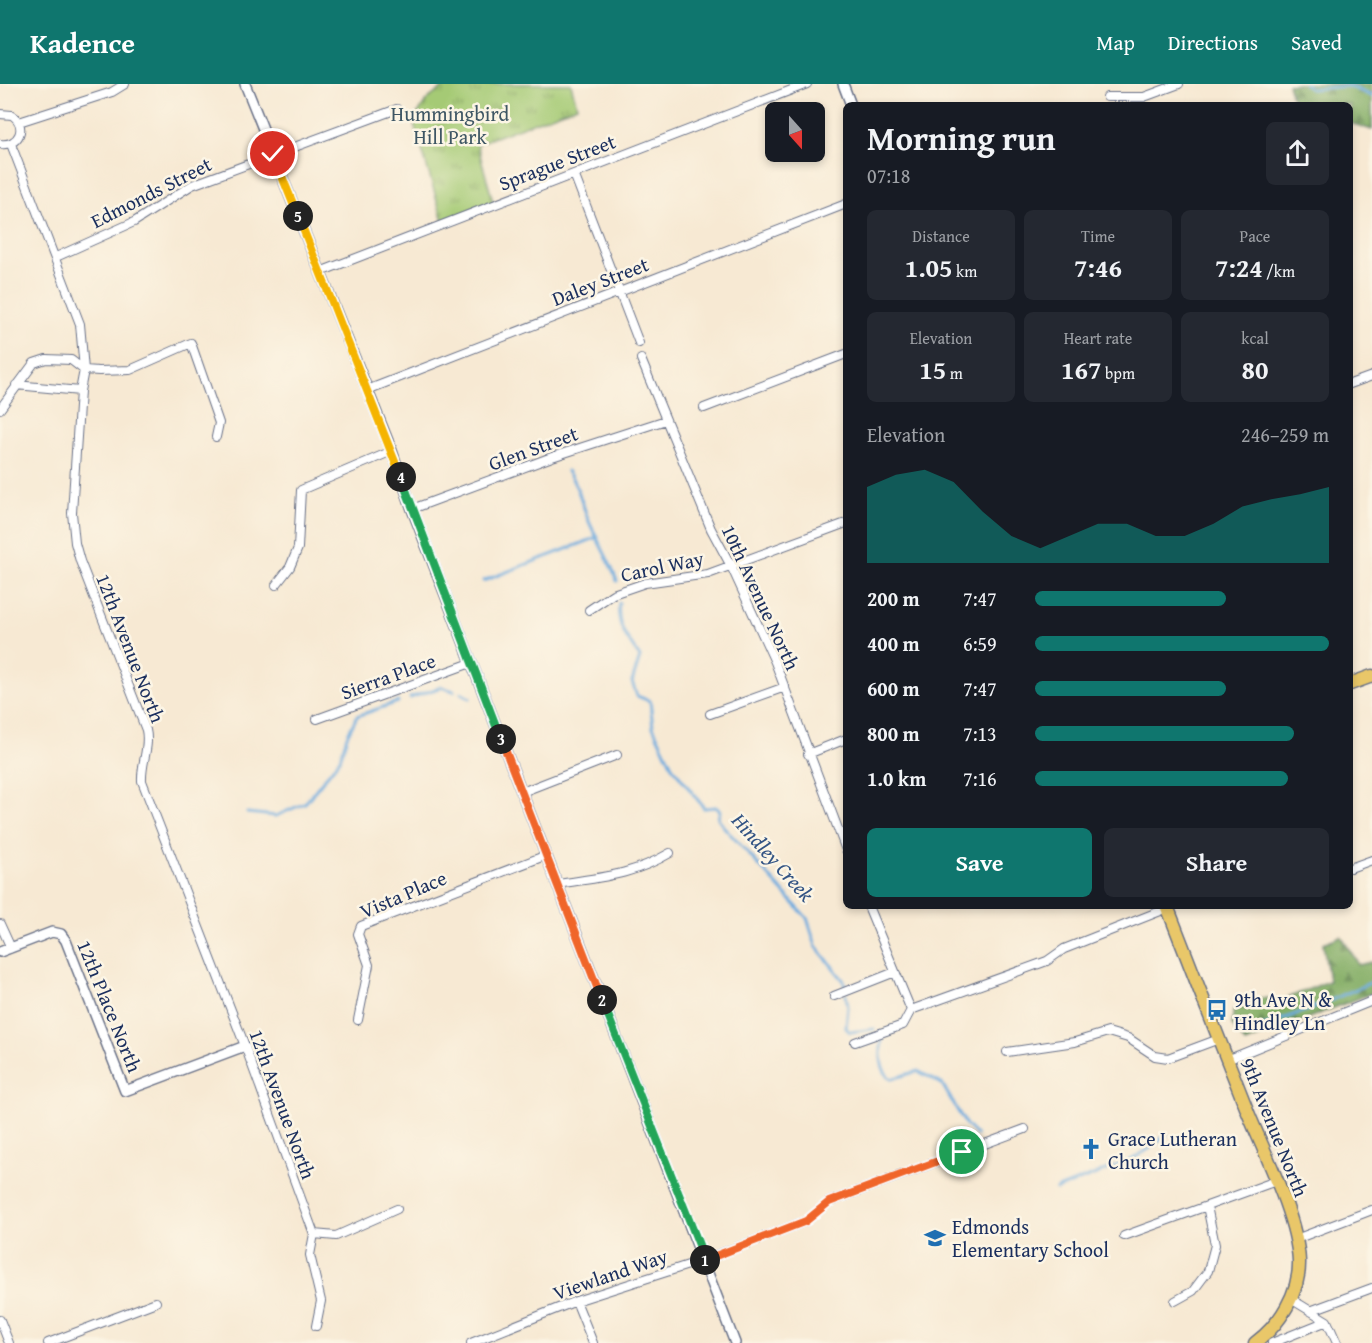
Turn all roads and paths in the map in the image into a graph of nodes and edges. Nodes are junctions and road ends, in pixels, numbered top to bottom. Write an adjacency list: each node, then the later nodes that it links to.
1 (125, 84): 6 (street)
2 (245, 84): 15 (street)
3 (807, 84): 16 (street, Sprague Street)
4 (843, 84): 9 (street)
5 (1179, 84): 8 (street)
6 (111, 88): 12 (street)
7 (1107, 97): 8 (street)
8 (1145, 101)
9 (850, 102)
10 (397, 109): 15 (street, Edmonds Street)
11 (0, 114): 12 (street)
12 (20, 122): 14 (street)
13 (0, 144): 14 (street)
14 (11, 144): 18 (street, 12th Avenue North)
15 (273, 154): 18 (street, Edmonds Street); 19 (street)
16 (574, 174): 19 (street, Sprague Street); 20 (street)
17 (843, 205): 20 (street, Daley Street)
18 (56, 257): 24 (street, 12th Avenue North)
19 (320, 272): 28 (street)
20 (620, 291): 21 (street); 28 (street, Daley Street)
21 (639, 343)
22 (843, 355): 30 (street)
23 (642, 359): 32 (street, 10th Avenue North)
24 (84, 370): 27 (street); 29 (street, 12th Avenue North); 33 (street)
25 (1372, 376): 26 (street)
26 (1353, 383)
27 (16, 385): 29 (street); 31 (street)
28 (367, 390): 34 (street)
29 (80, 391): 69 (street, 12th Avenue North)
30 (704, 408)
31 (0, 409)
32 (666, 420): 35 (street, Glen Street); 37 (street, 10th Avenue North)
33 (216, 437)
34 (392, 451): 35 (street); 38 (street)
35 (412, 509): 40 (street)
36 (843, 524): 37 (street, Carol Way)
37 (731, 567): 39 (street, Carol Way); 43 (street, 10th Avenue North)
38 (276, 585)
39 (589, 610)
40 (471, 663): 45 (street, Sierra Place); 49 (street)
41 (1372, 676): 42 (main road)
42 (1353, 683)
43 (785, 687): 44 (street); 47 (street, 10th Avenue North)
44 (710, 714)
45 (317, 720)
46 (843, 740): 47 (street)
47 (808, 754): 50 (street, 10th Avenue North)
48 (617, 755): 49 (street)
49 (522, 792): 52 (street)
50 (843, 842)
51 (670, 853): 55 (street)
52 (547, 855): 55 (street); 66 (street, Vista Place)
53 (1372, 860): 54 (street)
54 (1353, 867)
55 (558, 884): 80 (street)
56 (869, 909): 62 (street)
57 (1162, 909): 65 (street)
58 (1168, 909): 67 (main road, 9th Avenue North)
59 (0, 924): 60 (street)
60 (11, 948): 61 (street); 69 (street, 12th Place North)
61 (0, 952)
62 (895, 972): 63 (street); 65 (street)
63 (834, 996)
64 (1372, 1001): 71 (street)
65 (911, 1010): 68 (street)
66 (358, 1020)
67 (1219, 1039): 70 (street); 71 (main road, 9th Avenue North)
68 (855, 1042)
69 (245, 1046): 77 (street, 12th Avenue North)
70 (1007, 1052)
71 (1227, 1059): 73 (main road, 9th Avenue North)
72 (1025, 1129): 80 (street, Viewland Way)
73 (1276, 1181): 74 (street); 79 (main road, 9th Avenue North)
74 (1207, 1206): 78 (street); 84 (street)
75 (397, 1209): 77 (street)
76 (1372, 1210): 79 (street)
77 (314, 1234): 89 (street, 12th Avenue North)
78 (1124, 1236)
79 (1296, 1239): 82 (main road, 9th Avenue North)
80 (704, 1260): 83 (street, Viewland Way); 94 (street)
81 (1372, 1287): 86 (street)
82 (1291, 1299): 86 (street); 95 (main road, 9th Avenue North)
83 (576, 1301): 92 (street, Viewland Way); 93 (street)
84 (1175, 1301)
85 (156, 1302): 91 (street)
86 (1310, 1311): 88 (street)
87 (0, 1320): 90 (street)
88 (1327, 1321): 96 (street); 97 (street)
89 (316, 1326)
90 (9, 1343)
91 (48, 1343)
92 (471, 1343)
93 (593, 1343)
94 (735, 1343)
95 (1255, 1343)
96 (1272, 1343)
97 (1337, 1343)

